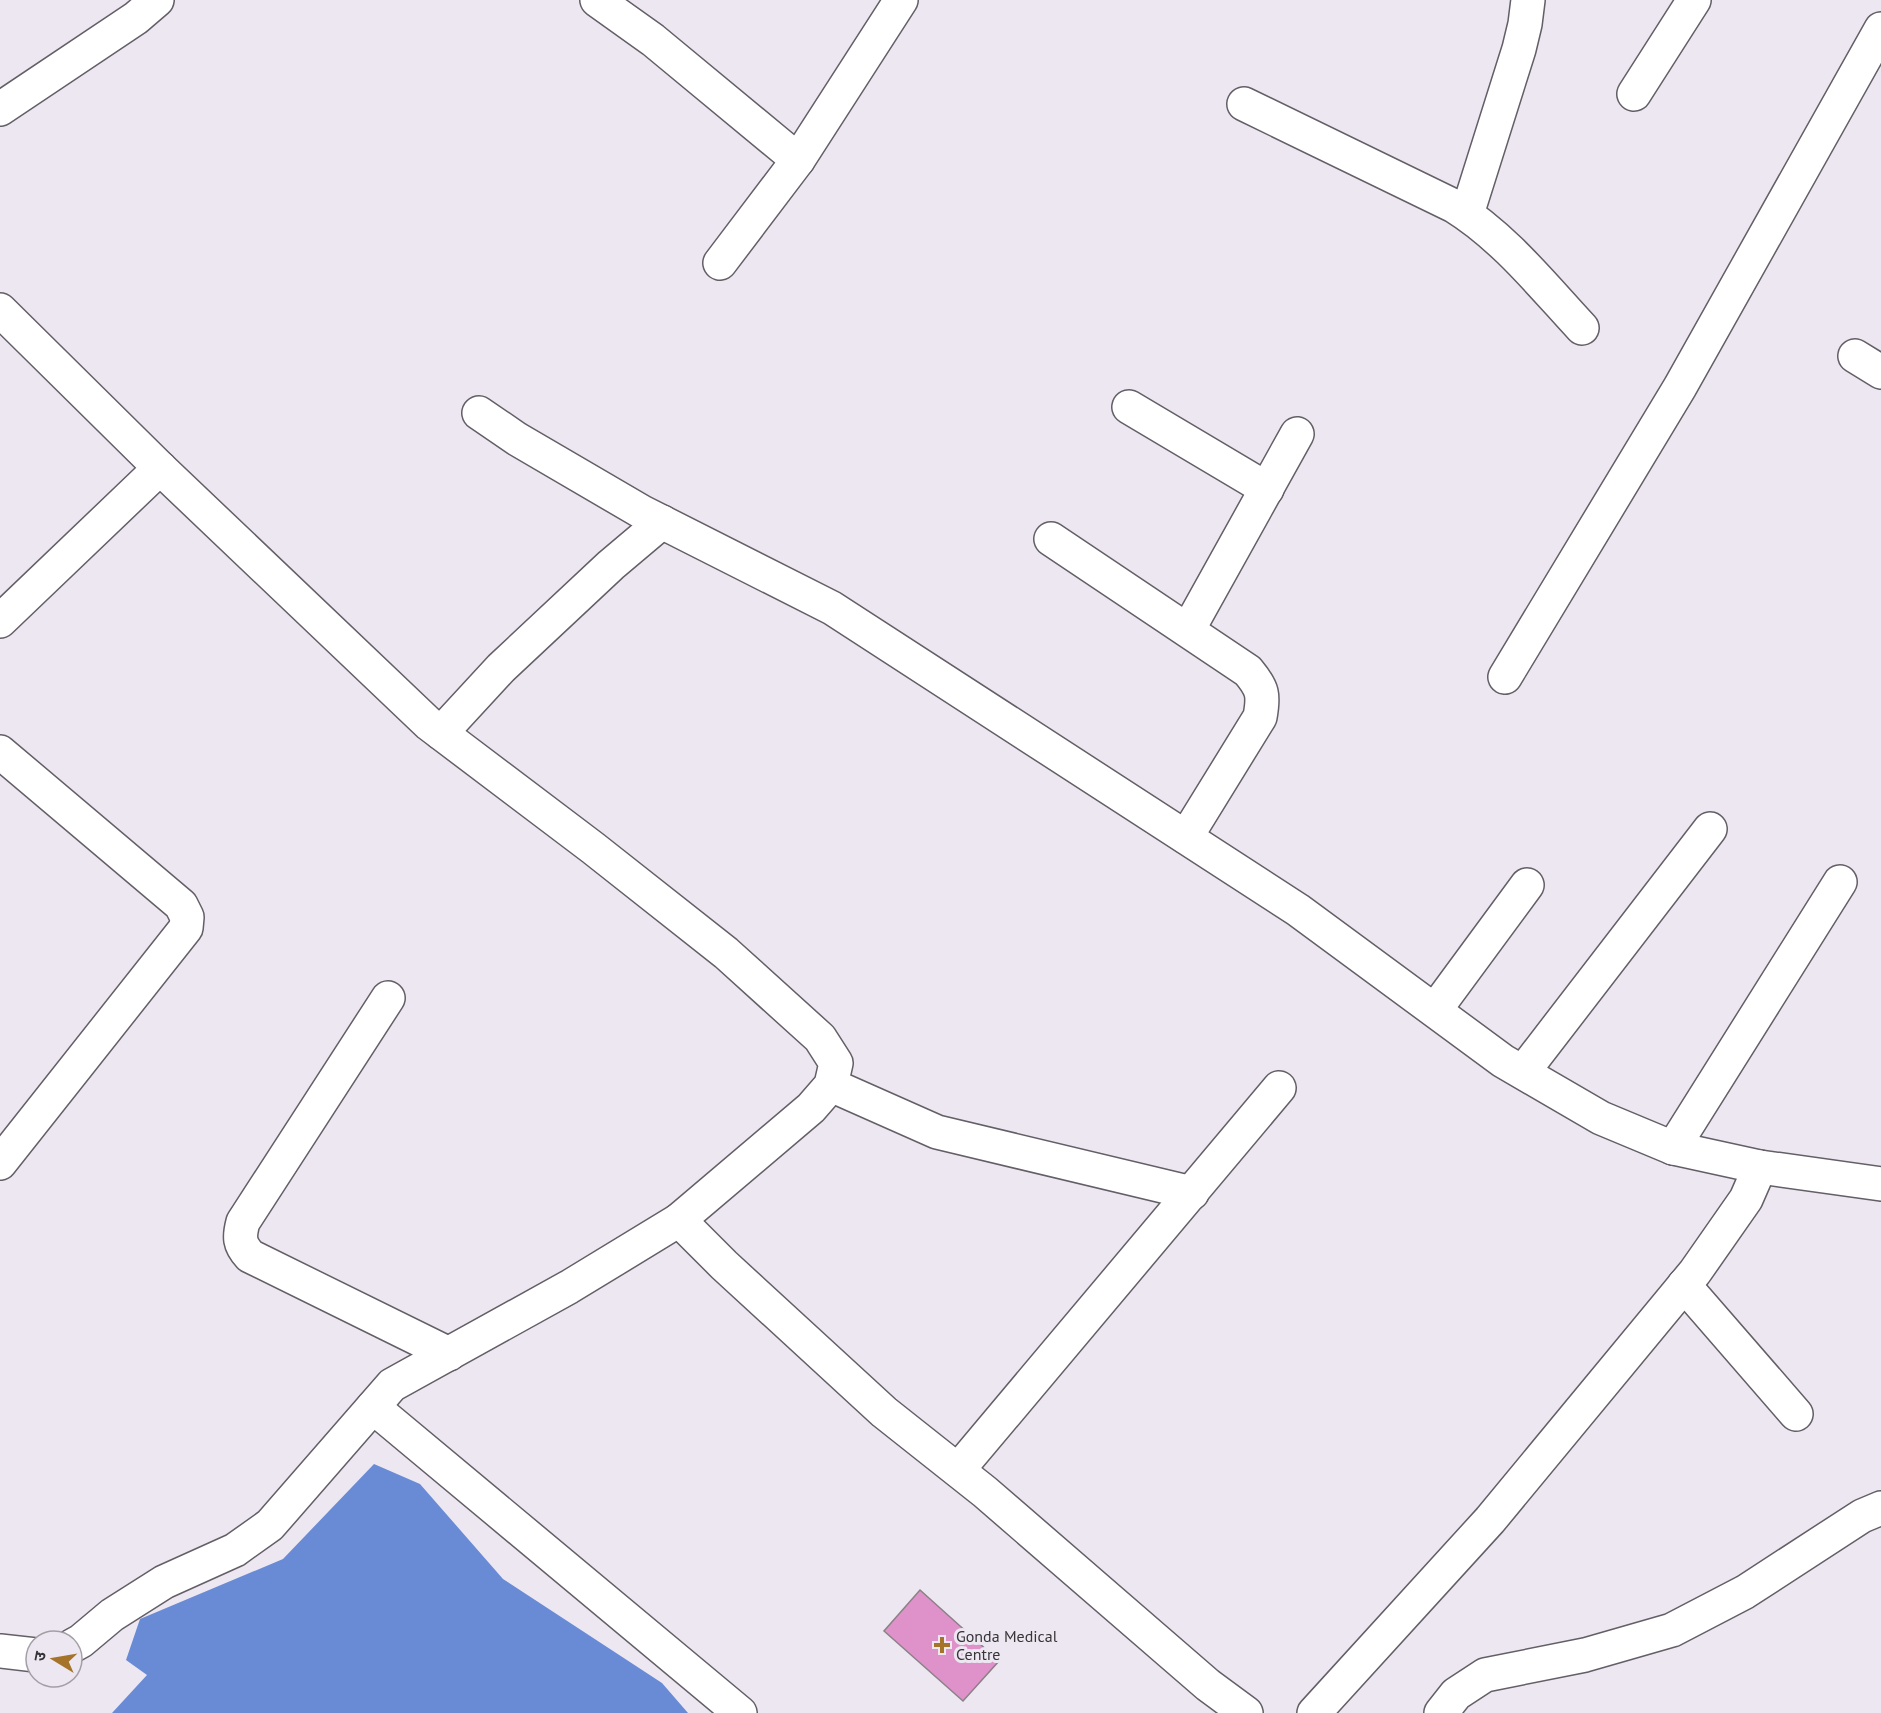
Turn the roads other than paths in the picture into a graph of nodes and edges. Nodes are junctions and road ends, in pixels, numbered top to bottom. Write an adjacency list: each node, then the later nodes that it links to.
1 (157, 0): 9 (street)
2 (597, 0): 10 (street)
3 (901, 0): 10 (street)
4 (1528, 0): 11 (street)
5 (1694, 0): 7 (street)
6 (1881, 30): 24 (street)
7 (1634, 94)
8 (1244, 104): 11 (street)
9 (0, 109)
10 (798, 160): 12 (street)
11 (1467, 214): 14 (street)
12 (720, 263)
13 (0, 310): 18 (street)
14 (1582, 328)
15 (1129, 407): 19 (street)
16 (479, 413): 20 (street)
17 (1297, 434): 19 (street)
18 (160, 468): 22 (street); 25 (street)
19 (1267, 489): 23 (street)
20 (662, 522): 25 (street); 28 (street)
21 (1051, 539): 23 (street)
22 (0, 621)
23 (1188, 630): 28 (street)
24 (1504, 677)
25 (441, 733): 34 (street)
26 (0, 752): 37 (street)
27 (1710, 830): 33 (street)
28 (1186, 837): 32 (street)
29 (1840, 882): 36 (street)
30 (1527, 885): 32 (street)
31 (388, 998): 43 (street)
32 (1435, 1010): 33 (street)
33 (1523, 1072): 36 (street)
34 (831, 1085): 40 (street); 41 (street)
35 (1279, 1088): 40 (street)
36 (1673, 1148): 38 (street)
37 (0, 1163)
38 (1760, 1167): 39 (street); 42 (street)
39 (1881, 1184)
40 (1192, 1193): 46 (street)
41 (679, 1221): 43 (street); 46 (street)
42 (1684, 1285): 45 (street); 53 (street)
43 (449, 1354): 44 (street)
44 (373, 1407): 48 (street); 51 (street)
45 (1796, 1414)
46 (958, 1470): 52 (street)
47 (1881, 1508): 54 (street)
48 (84, 1638)
49 (0, 1650): 50 (street)
50 (24, 1653)
51 (740, 1713)
52 (1246, 1713)
53 (1314, 1713)
54 (1441, 1713)

